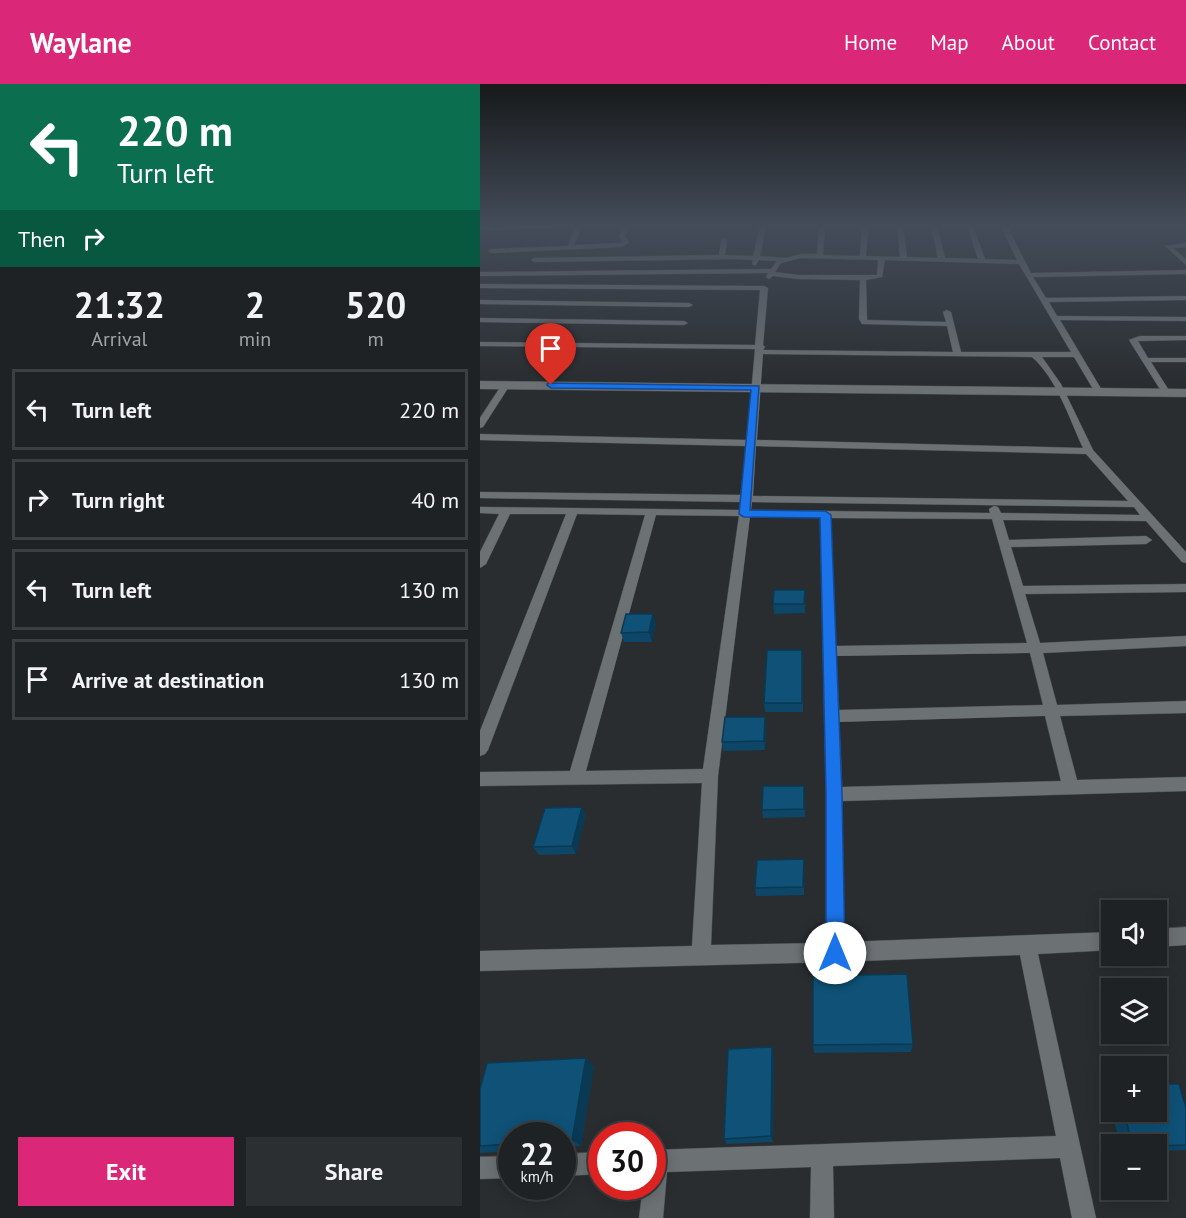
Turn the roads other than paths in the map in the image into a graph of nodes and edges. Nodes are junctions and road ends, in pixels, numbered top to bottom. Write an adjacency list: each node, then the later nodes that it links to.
1 (863, 278): 15 (street)
2 (482, 279): 5 (street)
3 (768, 279): 6 (street)
4 (1033, 279): 8 (street)
5 (693, 287): 6 (street); 10 (street)
6 (764, 288): 20 (street)
7 (1186, 298): 8 (street)
8 (1046, 300): 12 (street)
9 (480, 302): 10 (street)
10 (689, 305): 17 (street)
11 (947, 312): 15 (street)
12 (1057, 318): 16 (street); 22 (street)
13 (1186, 319): 16 (street)
14 (480, 321): 17 (street)
15 (950, 324): 21 (street)
16 (1126, 329): 18 (street); 24 (street)
17 (682, 335): 19 (street); 20 (street)
18 (1186, 338)
19 (480, 344)
20 (760, 350): 21 (street); 28 (street)
21 (958, 354): 23 (street)
22 (1078, 354): 23 (street); 30 (street)
23 (1035, 355): 29 (street)
24 (1145, 360): 25 (street); 31 (street)
25 (1186, 360)
26 (480, 385): 27 (street)
27 (506, 385): 28 (street); 33 (street)
28 (755, 388): 29 (street); 35 (street)
29 (1060, 391): 30 (street); 36 (street)
30 (1099, 392): 31 (street)
31 (1166, 392): 32 (street)
32 (1186, 393)
33 (480, 425)
34 (480, 438): 35 (street)
35 (752, 443): 36 (street); 38 (street)
36 (1089, 451): 40 (street)
37 (480, 495): 38 (street)
38 (747, 499): 39 (street); 45 (street)
39 (992, 502): 40 (street); 47 (street)
40 (1135, 504): 48 (street)
41 (480, 510): 42 (street)
42 (506, 510): 43 (street); 52 (street)
43 (573, 511): 44 (street); 61 (street)
44 (651, 513): 45 (street); 63 (street)
45 (744, 514): 46 (street); 62 (street)
46 (825, 515): 47 (street); 57 (street)
47 (996, 516): 48 (street); 50 (street)
48 (1147, 518): 51 (street)
49 (1146, 540): 50 (street)
50 (1005, 544): 54 (street)
51 (1186, 559)
52 (480, 564)
53 (1186, 588): 54 (street)
54 (1017, 590): 56 (street)
55 (1186, 641): 56 (street)
56 (1035, 648): 57 (street); 59 (street)
57 (830, 651): 60 (street)
58 (1186, 707): 59 (street)
59 (1050, 710): 60 (street); 66 (street)
60 (830, 716): 67 (street)
61 (480, 750)
62 (710, 776): 63 (street); 73 (street)
63 (576, 778): 64 (street)
64 (480, 779)
65 (1186, 784): 66 (street)
66 (1071, 787): 67 (street)
67 (834, 794): 72 (street)
68 (1186, 936): 69 (street)
69 (1167, 937)
70 (1101, 941): 71 (street)
71 (1027, 945): 72 (street); 75 (street)
72 (835, 953): 73 (street)
73 (701, 954): 74 (street)
74 (480, 961)
75 (1069, 1147): 76 (street); 83 (street)
76 (822, 1156): 77 (street); 82 (street)
77 (666, 1161)
78 (498, 1167): 79 (street)
79 (480, 1168)
80 (652, 1200): 81 (street)
81 (651, 1218)
82 (822, 1218)
83 (1084, 1218)

